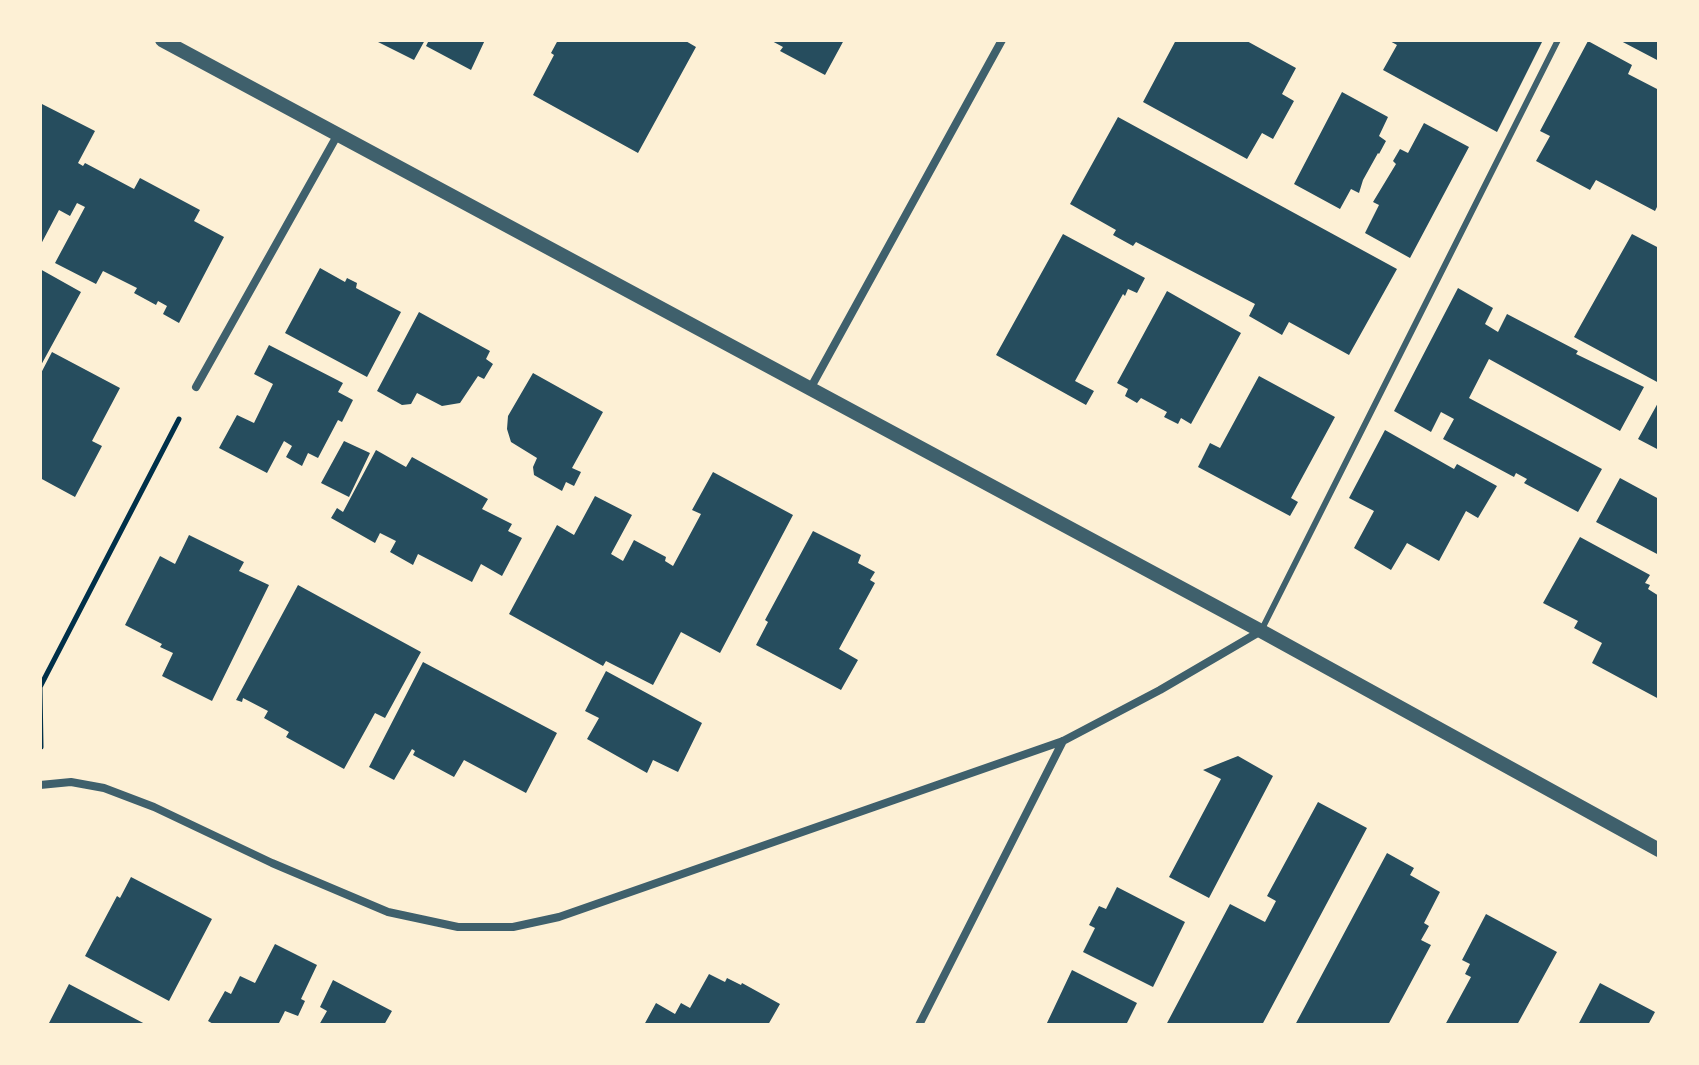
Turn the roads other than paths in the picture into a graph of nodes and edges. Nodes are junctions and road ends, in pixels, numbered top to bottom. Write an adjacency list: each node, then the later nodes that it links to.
1 (162, 40): 4 (street)
2 (1002, 40): 6 (street)
3 (1558, 40): 7 (lane)
4 (339, 134): 5 (street); 6 (street)
5 (196, 387)
6 (810, 389): 7 (street)
7 (1261, 631): 8 (street); 10 (street)
8 (1063, 741): 9 (street); 11 (street)
9 (40, 784)
10 (1659, 850)
11 (919, 1025)

